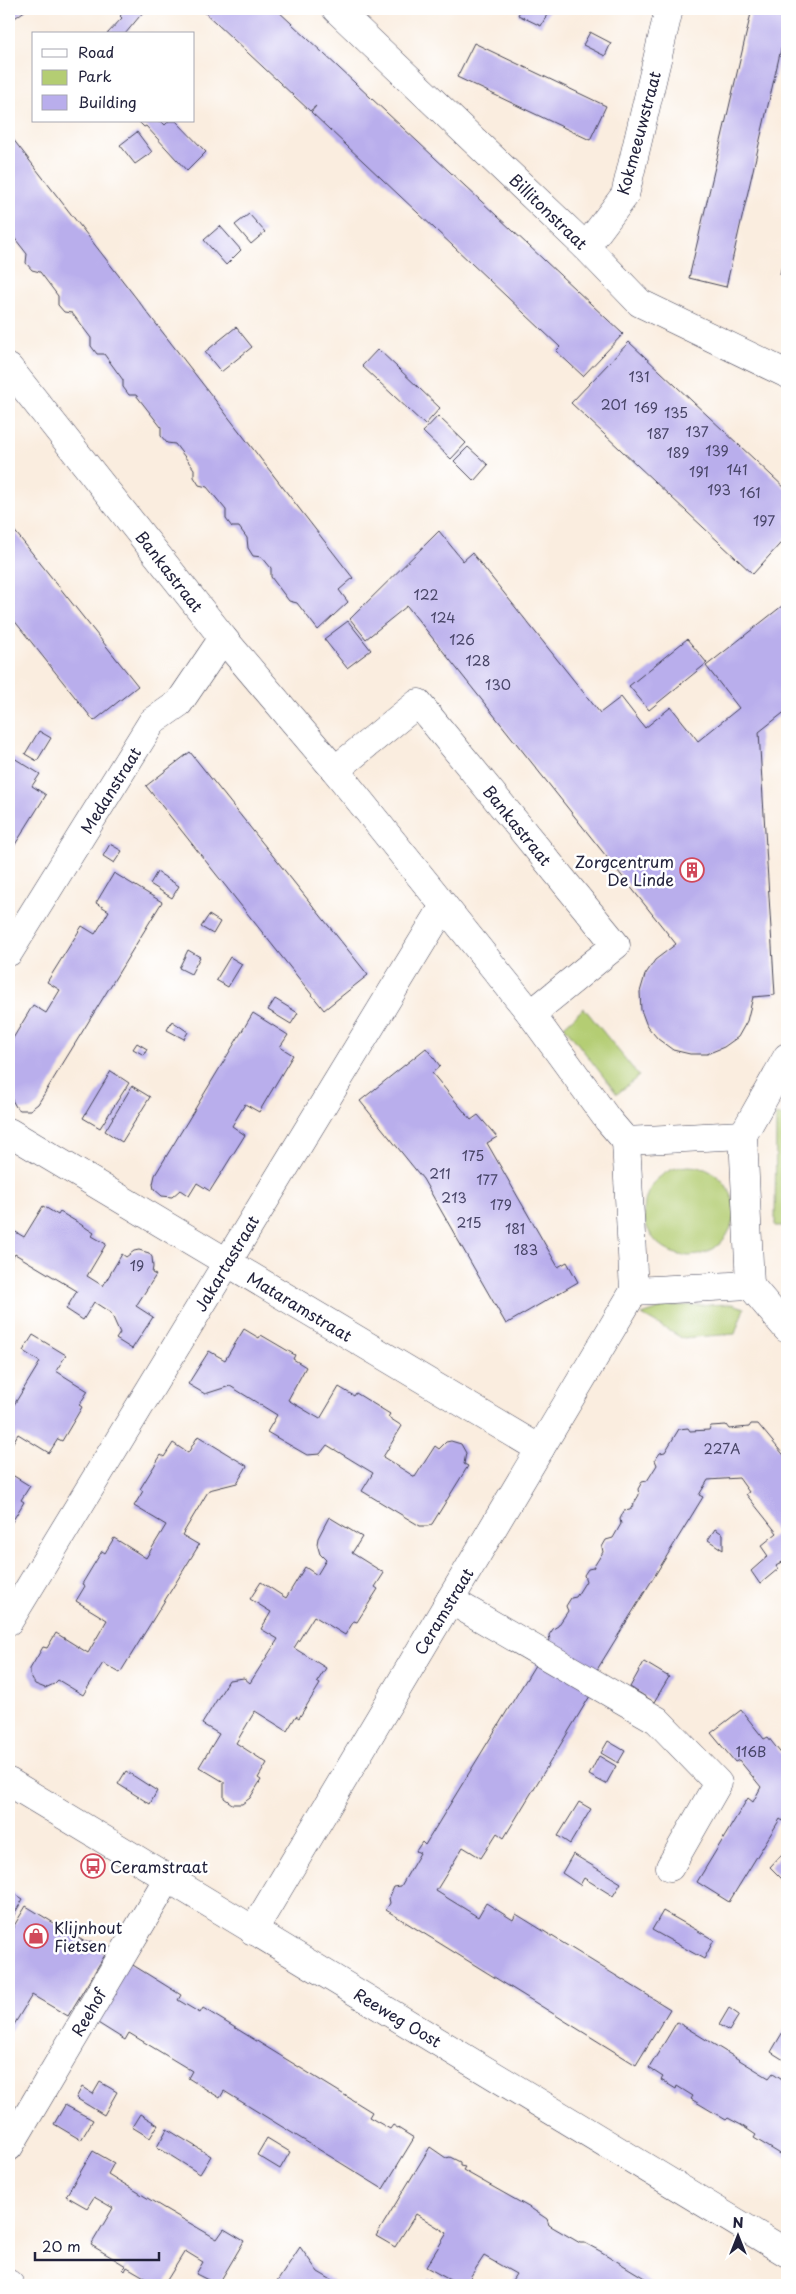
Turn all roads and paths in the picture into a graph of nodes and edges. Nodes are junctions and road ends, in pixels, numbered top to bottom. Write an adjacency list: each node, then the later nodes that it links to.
1 (336, 9): 3 (street, Billitonstraat)
2 (669, 9): 3 (street, Kokmeeuwstraat)
3 (586, 247): 5 (street, Billitonstraat)
4 (9, 368): 6 (street, Bankastraat)
5 (787, 374)
6 (223, 638): 7 (street, Bankastraat); 9 (street, Medanstraat)
7 (335, 770): 8 (street, Bankastraat); 10 (street, Bankastraat)
8 (444, 906): 10 (street, Bankastraat); 15 (street, Jakartastraat)
9 (9, 952)
10 (532, 1014): 14 (street, Bankastraat)
11 (787, 1057): 13 (street)
12 (9, 1132): 15 (street, Mataramstraat)
13 (743, 1135): 14 (street); 16 (street)
14 (626, 1141): 17 (street)
15 (227, 1262): 19 (street, Mataramstraat); 21 (street, Jakartastraat)
16 (750, 1285): 17 (street); 18 (street)
17 (634, 1291): 19 (street, Ceramstraat)
18 (787, 1329)
19 (540, 1449): 20 (street, Ceramstraat)
20 (450, 1600): 23 (street); 25 (street, Ceramstraat)
21 (9, 1621)
22 (9, 1782): 24 (street, Reeweg Oost)
23 (670, 1867)
24 (168, 1878): 25 (street, Reeweg Oost); 26 (street, Reehof)
25 (253, 1931): 27 (street, Reeweg Oost)
26 (9, 2147)
27 (787, 2253)

